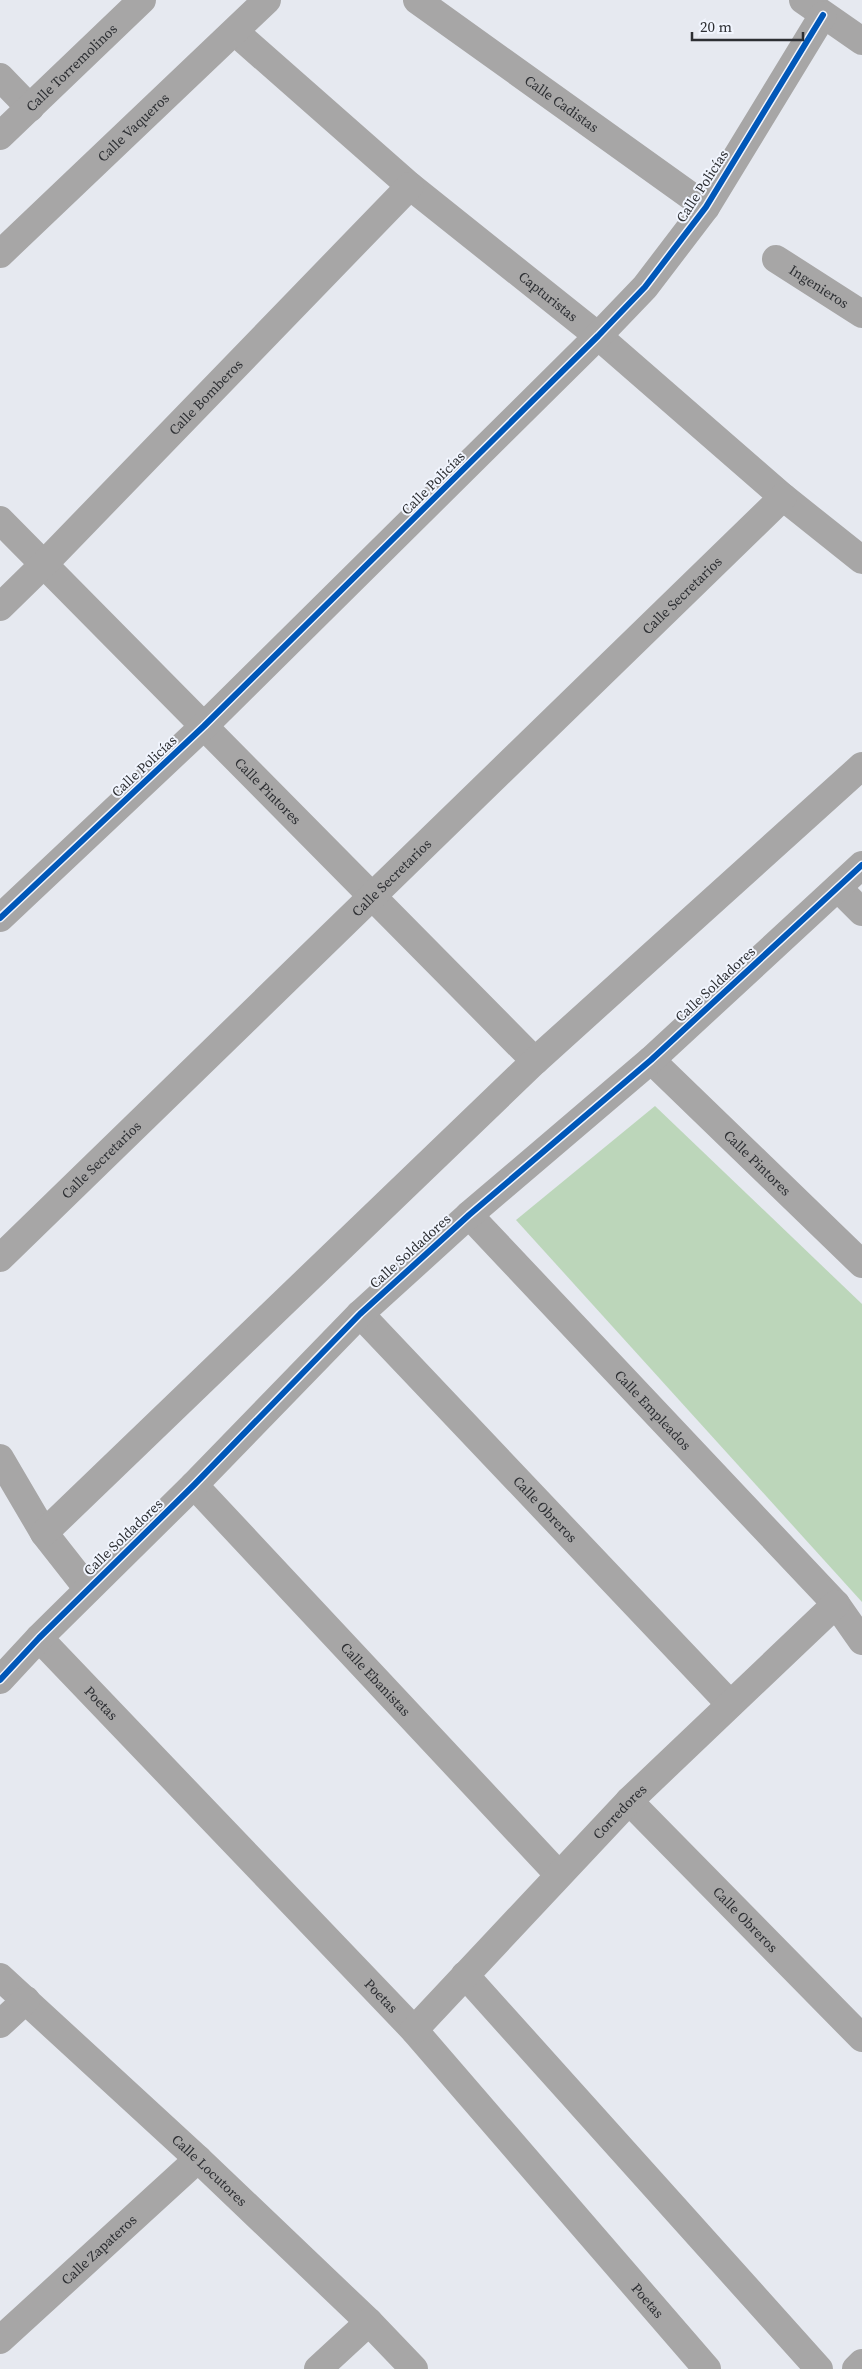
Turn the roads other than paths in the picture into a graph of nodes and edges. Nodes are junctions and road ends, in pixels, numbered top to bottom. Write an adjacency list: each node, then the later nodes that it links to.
1 (142, 0): 8 (street, Calle Torremolinos)
2 (267, 0): 5 (street, Calle Vaqueros)
3 (417, 0): 11 (street, Calle Cadistas)
4 (813, 7): 6 (street); 11 (street, Calle Policías)
5 (235, 32): 10 (street, Capturistas); 12 (street, Calle Vaqueros)
6 (862, 40)
7 (0, 77): 8 (street)
8 (30, 108): 9 (street, Calle Torremolinos)
9 (0, 136)
10 (410, 186): 15 (street, Capturistas); 19 (street, Calle Bomberos)
11 (706, 207): 15 (street, Calle Policías)
12 (0, 254)
13 (776, 259): 14 (street, Ingenieros)
14 (862, 314)
15 (598, 336): 16 (street, Capturistas); 21 (street, Calle Policías)
16 (783, 496): 18 (street, Capturistas); 25 (street, Calle Secretarios)
17 (0, 520): 19 (street, Calle Pintores)
18 (862, 560)
19 (44, 564): 20 (street, Calle Bomberos); 21 (street, Calle Pintores)
20 (0, 607)
21 (204, 726): 25 (street, Calle Pintores); 27 (street, Calle Policías)
22 (862, 766): 29 (street)
23 (862, 866): 24 (street, Calle Soldadores)
24 (838, 888): 26 (street); 28 (street, Calle Soldadores)
25 (372, 896): 29 (street, Calle Pintores); 31 (street, Calle Secretarios)
26 (862, 912)
27 (0, 918)
28 (651, 1060): 30 (street, Calle Soldadores); 32 (street, Calle Pintores)
29 (536, 1062): 36 (street)
30 (469, 1214): 33 (street, Calle Soldadores); 38 (street, Calle Empleados)
31 (0, 1258)
32 (862, 1264)
33 (360, 1314): 35 (street, Calle Soldadores); 42 (street, Calle Obreros)
34 (0, 1458): 36 (street)
35 (194, 1485): 37 (street, Calle Soldadores); 44 (street, Calle Ebanistas)
36 (44, 1533): 37 (street, Calle Soldadores)
37 (88, 1589): 39 (street, Calle Soldadores)
38 (836, 1604): 40 (street, Calle Empleados); 42 (street, Corredores)
39 (39, 1638): 41 (street, Calle Soldadores); 49 (street, Poetas)
40 (862, 1641)
41 (0, 1680)
42 (730, 1704): 43 (street, Corredores)
43 (629, 1801): 44 (street, Corredores); 50 (street, Calle Obreros)
44 (558, 1874): 45 (street, Corredores)
45 (465, 1975): 49 (street, Corredores); 58 (street)
46 (0, 1977): 47 (street, Calle Locutores)
47 (26, 2000): 48 (street); 51 (street, Calle Locutores)
48 (0, 2024)
49 (414, 2030): 57 (street, Poetas)
50 (862, 2038)
51 (198, 2160): 52 (street, Calle Locutores); 53 (street, Calle Zapateros)
52 (369, 2322): 55 (street); 56 (street, Calle Locutores)
53 (0, 2340)
54 (862, 2363): 59 (street)
55 (318, 2369)
56 (414, 2369)
57 (707, 2369)
58 (819, 2369)
59 (856, 2369)

